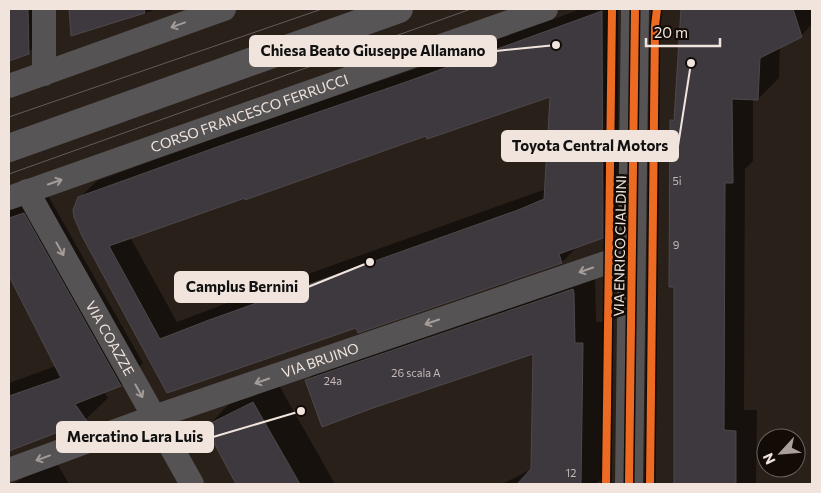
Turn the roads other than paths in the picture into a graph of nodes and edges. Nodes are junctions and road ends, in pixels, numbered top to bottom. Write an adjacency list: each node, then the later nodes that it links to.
1 (44, 9): 6 (street)
2 (224, 9): 6 (street, one-way to 6)
3 (399, 9): 8 (main road)
4 (546, 9): 9 (street, CORSO FRANCESCO FERRUCCI, one-way to 4)
5 (635, 9): 10 (street, VIA ENRICO CIALDINI)
6 (44, 74): 7 (street)
7 (9, 86)
8 (9, 148)
9 (18, 195): 11 (street, VIA COAZZE, one-way to 11)
10 (632, 254): 11 (street, VIA BRUINO, one-way to 11); 14 (street, VIA ENRICO CIALDINI)
11 (154, 417): 12 (street, VIA BRUINO, one-way to 12); 13 (street, VIA COAZZE)
12 (9, 470)
13 (192, 484)
14 (629, 484)

